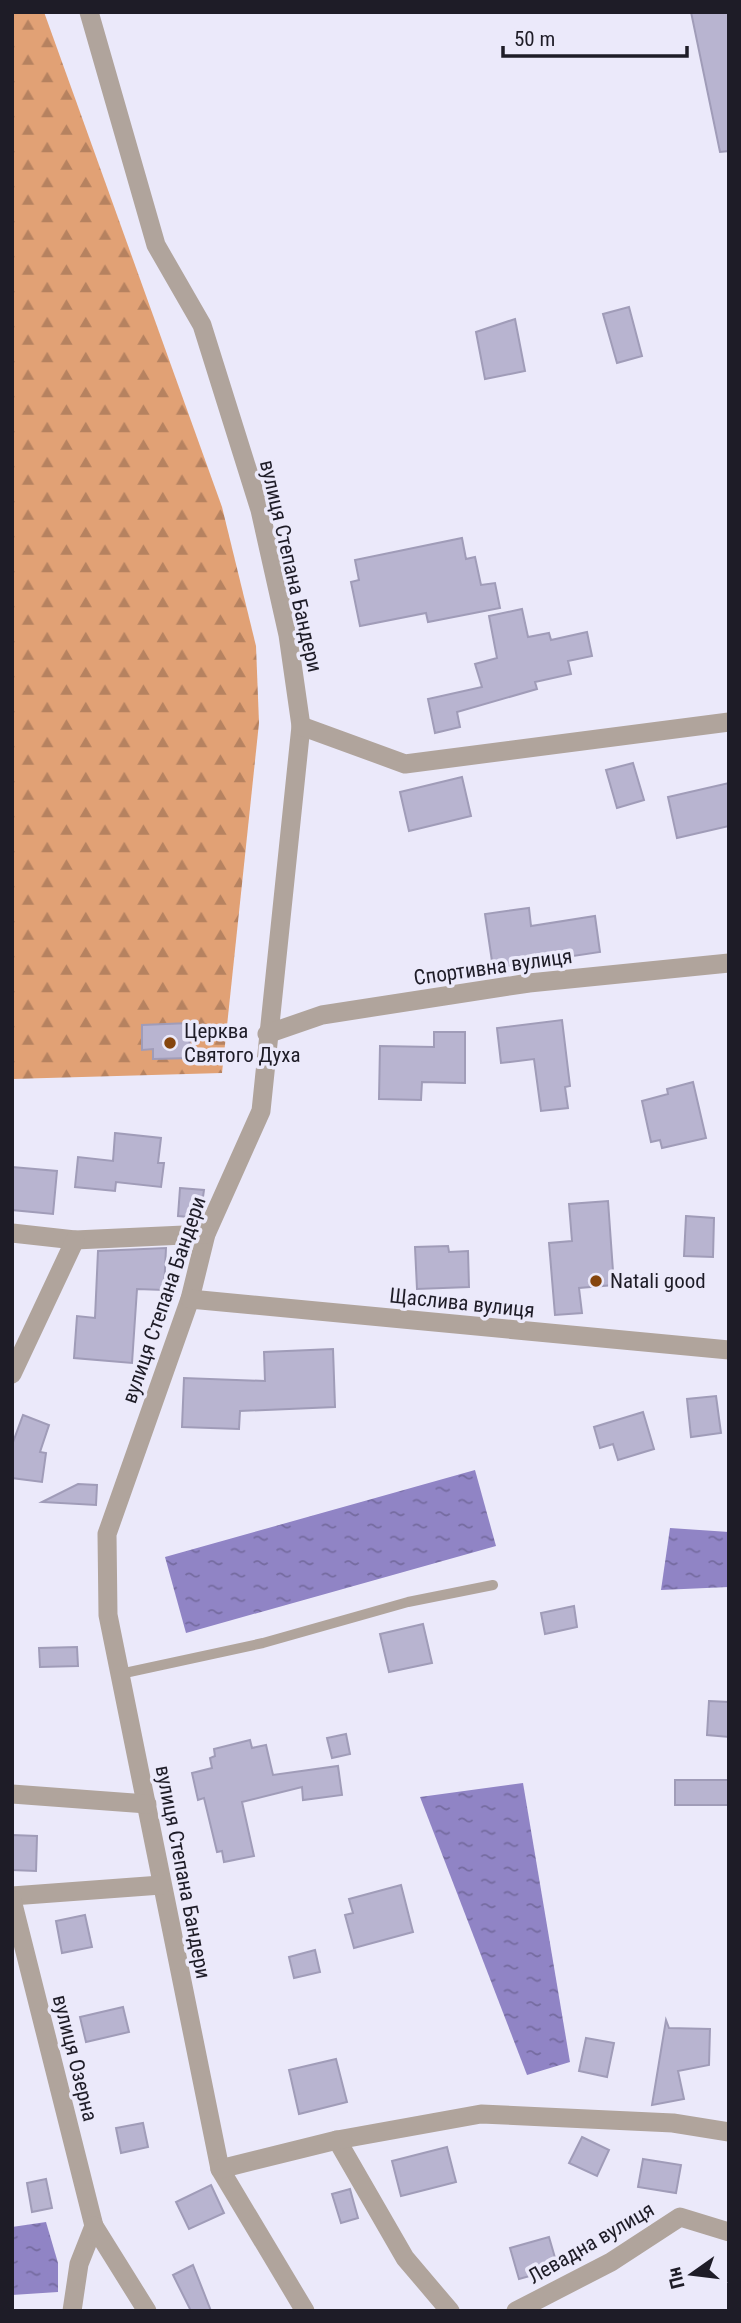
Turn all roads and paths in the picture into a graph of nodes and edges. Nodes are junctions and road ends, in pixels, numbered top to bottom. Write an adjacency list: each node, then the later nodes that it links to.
1 (89, 12): 3 (street, вулиця Степана Бандери)
2 (729, 722): 3 (street)
3 (301, 726): 5 (street, вулиця Степана Бандери)
4 (729, 963): 5 (street, Спортивна вулиця)
5 (267, 1034): 7 (street, вулиця Степана Бандери)
6 (12, 1233): 8 (street)
7 (206, 1234): 8 (street); 9 (street, вулиця Степана Бандери)
8 (75, 1240): 11 (street)
9 (190, 1299): 10 (street, Щаслива вулиця); 13 (street, вулиця Степана Бандери)
10 (729, 1350)
11 (12, 1374)
12 (493, 1585): 13 (lane)
13 (120, 1674): 15 (street, вулиця Степана Бандери)
14 (12, 1794): 15 (street)
15 (147, 1804): 16 (street, вулиця Степана Бандери)
16 (161, 1885): 17 (street, вулиця Озерна); 20 (street, вулиця Степана Бандери)
17 (12, 1898): 21 (street, вулиця Озерна)
18 (729, 2132): 19 (street)
19 (337, 2140): 20 (street); 26 (street)
20 (220, 2169): 25 (street, вулиця Степана Бандери)
21 (94, 2226): 23 (street); 24 (street, вулиця Озерна)
22 (729, 2232): 27 (street, Левадна вулиця)
23 (72, 2311)
24 (147, 2311)
25 (305, 2311)
26 (450, 2311)
27 (516, 2311)

